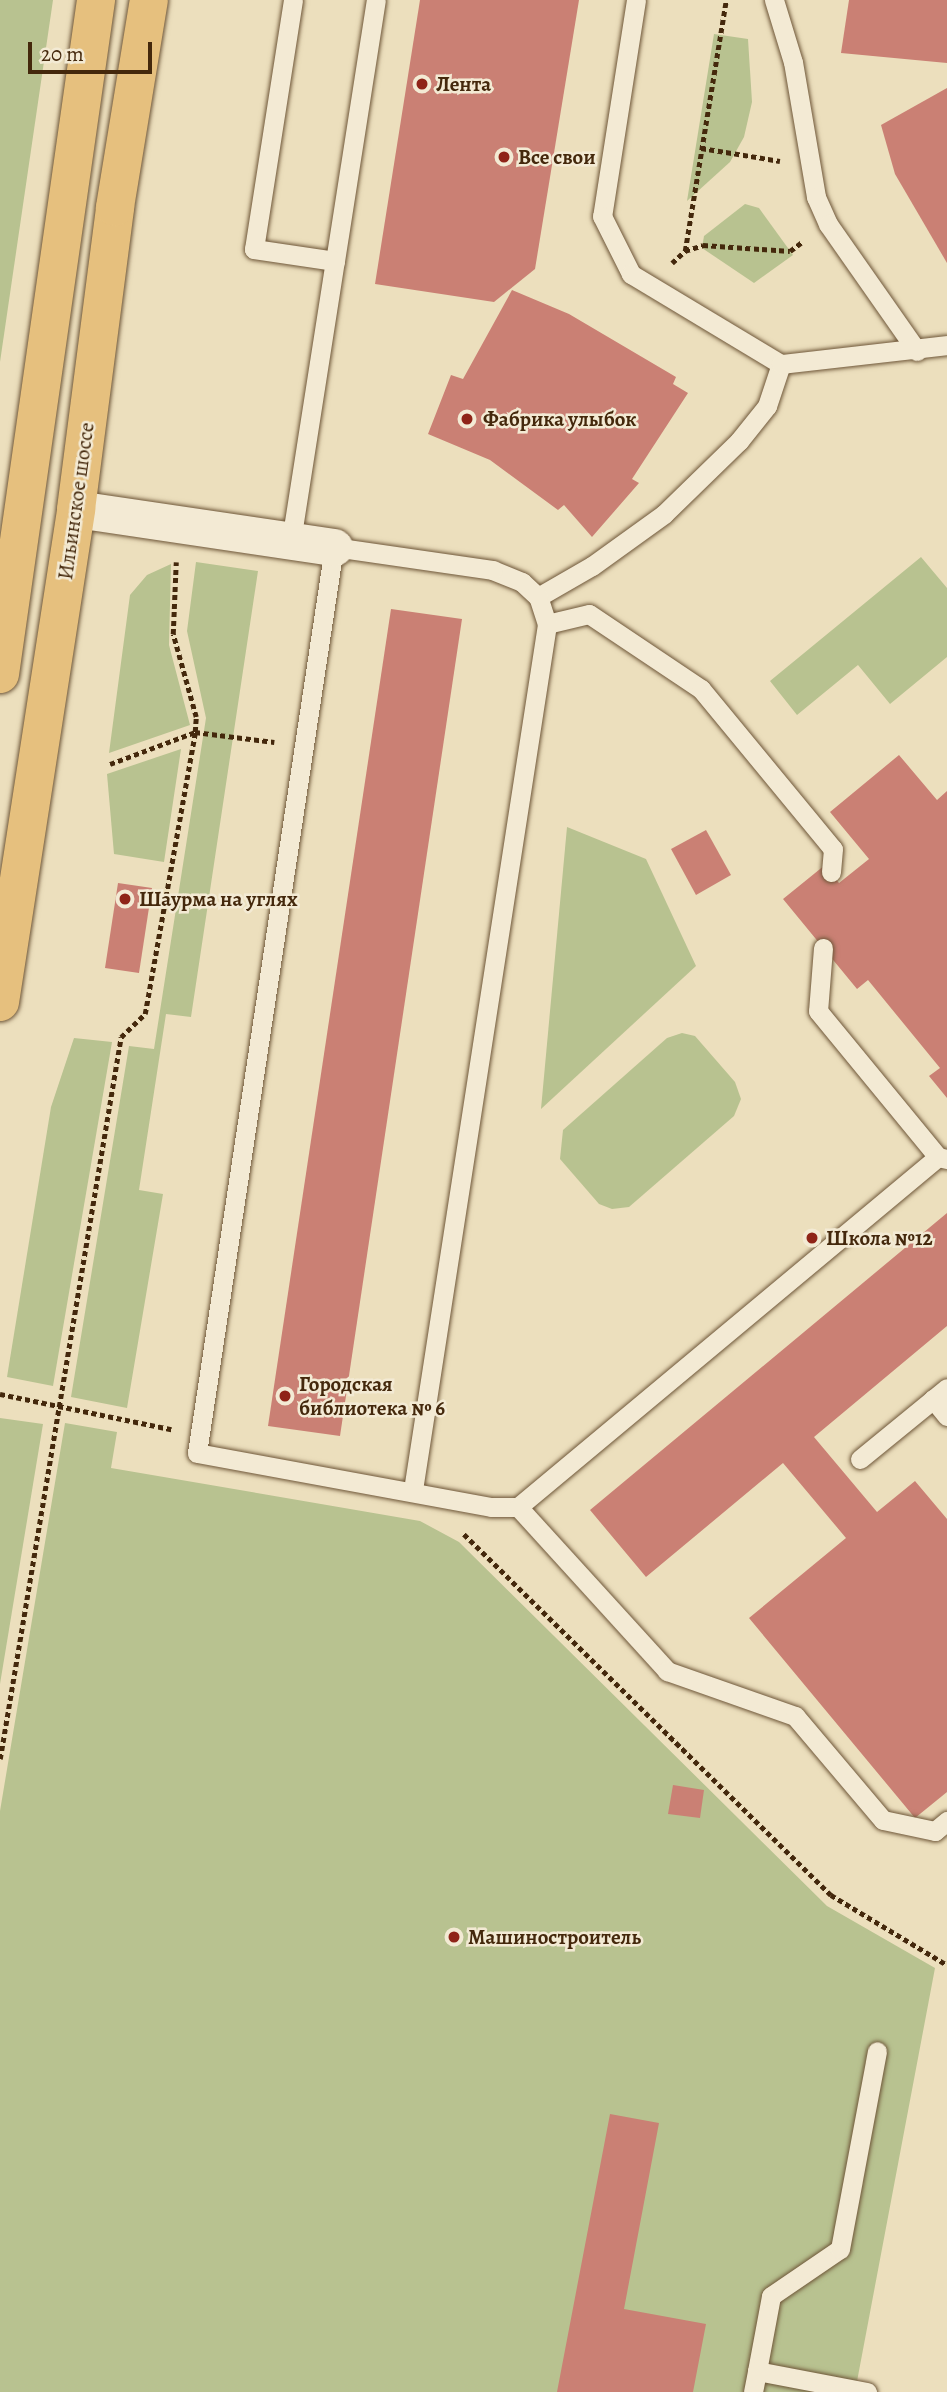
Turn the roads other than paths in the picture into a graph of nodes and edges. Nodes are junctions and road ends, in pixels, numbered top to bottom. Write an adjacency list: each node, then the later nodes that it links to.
1 (96, 0): 16 (main road)
2 (149, 0): 11 (main road, Ильинское шоссе)
3 (293, 0): 7 (lane)
4 (376, 0): 7 (lane)
5 (636, 0): 10 (lane)
6 (774, 0): 9 (lane)
7 (335, 261): 12 (lane)
8 (947, 345): 9 (lane)
9 (917, 351): 10 (lane)
10 (781, 365): 14 (lane)
11 (76, 509): 12 (street); 19 (main road, Ильинское шоссе)
12 (291, 541): 13 (street)
13 (334, 547): 14 (lane); 24 (lane)
14 (538, 597): 15 (lane)
15 (547, 624): 17 (lane); 24 (lane)
16 (0, 674)
17 (831, 872)
18 (823, 948): 20 (lane)
19 (0, 1002)
20 (942, 1158): 25 (lane)
21 (940, 1394): 22 (lane); 23 (lane)
22 (947, 1416)
23 (860, 1459)
24 (413, 1490): 25 (lane)
25 (518, 1507): 26 (lane)
26 (943, 1833)
27 (877, 2051): 28 (lane)
28 (757, 2371): 29 (lane); 30 (lane)
29 (753, 2392)
30 (867, 2392)

